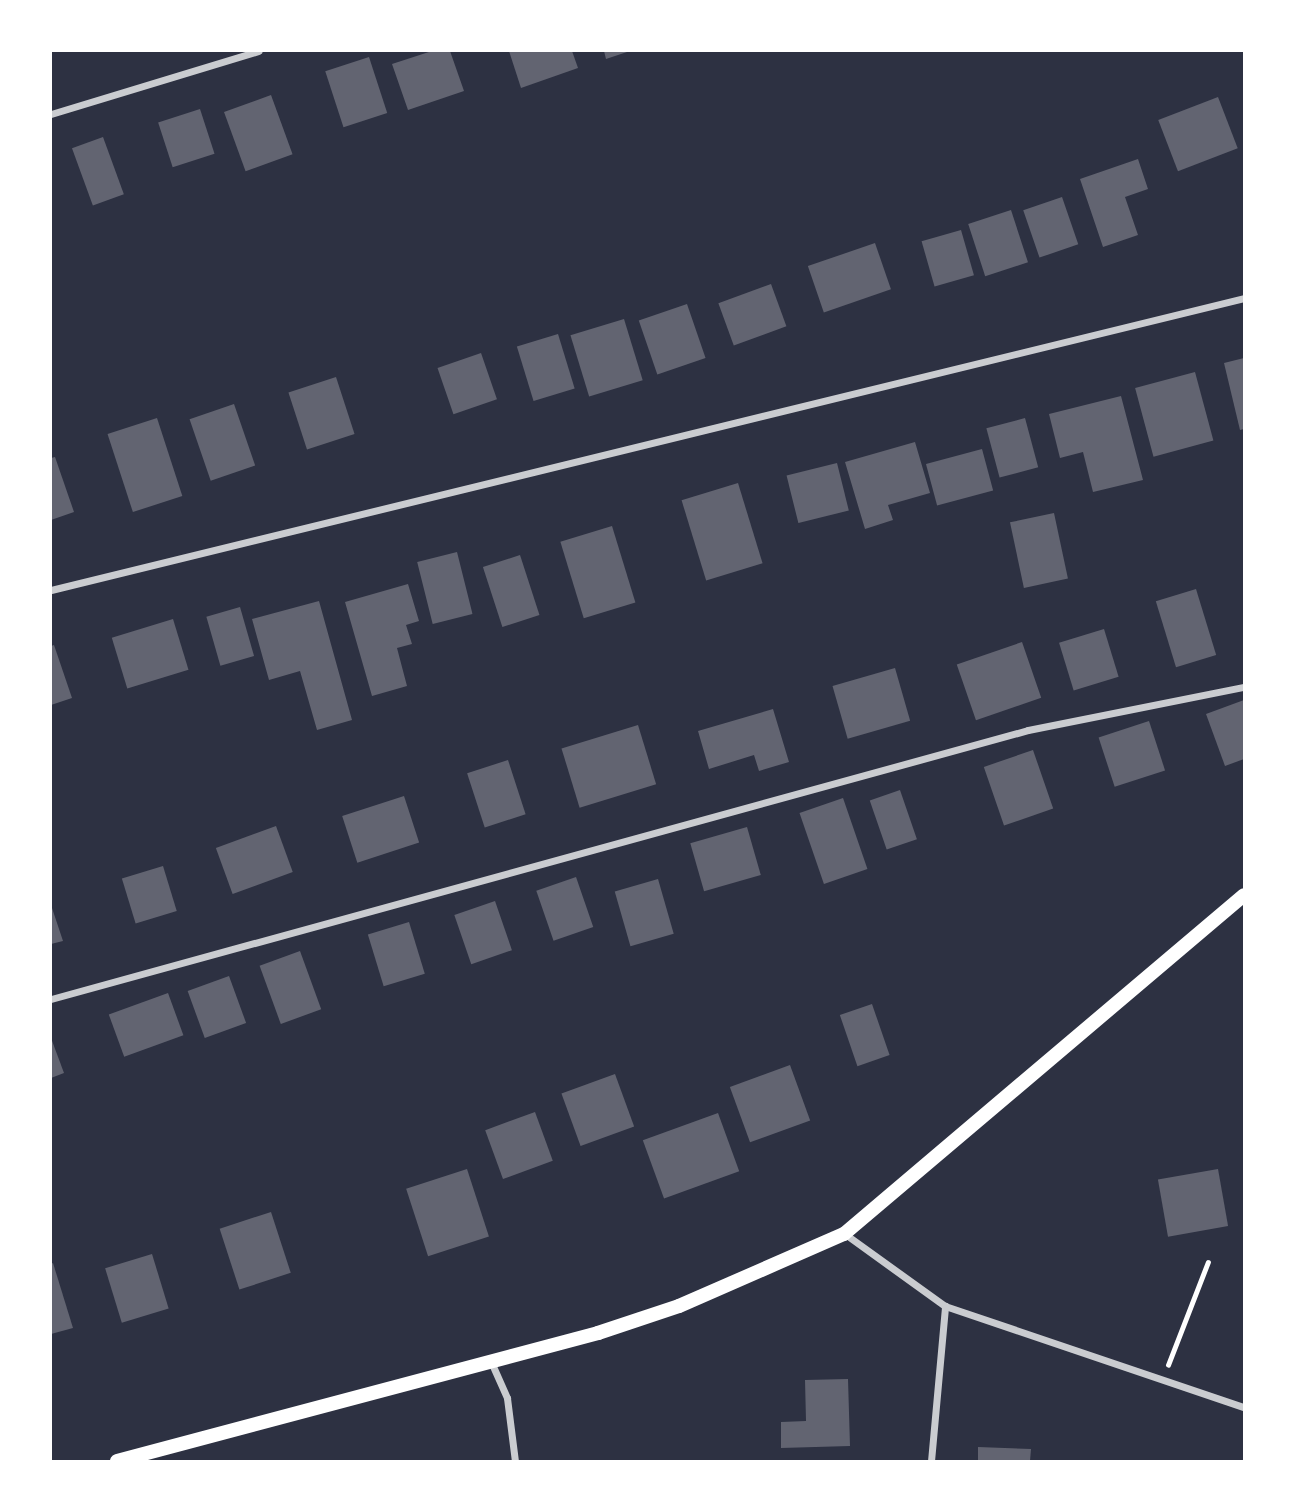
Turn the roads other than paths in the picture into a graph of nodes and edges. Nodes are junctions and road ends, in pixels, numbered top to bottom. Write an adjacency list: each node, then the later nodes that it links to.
1 (260, 51): 2 (street)
2 (51, 114)
3 (1244, 298): 4 (street)
4 (51, 590)
5 (1244, 687): 7 (street)
6 (1244, 895): 8 (main road)
7 (51, 999)
8 (844, 1234): 9 (street); 10 (main road)
9 (944, 1306): 11 (street); 14 (street)
10 (492, 1364): 12 (main road); 13 (street)
11 (1244, 1408)
12 (117, 1461)
13 (515, 1461)
14 (931, 1461)

